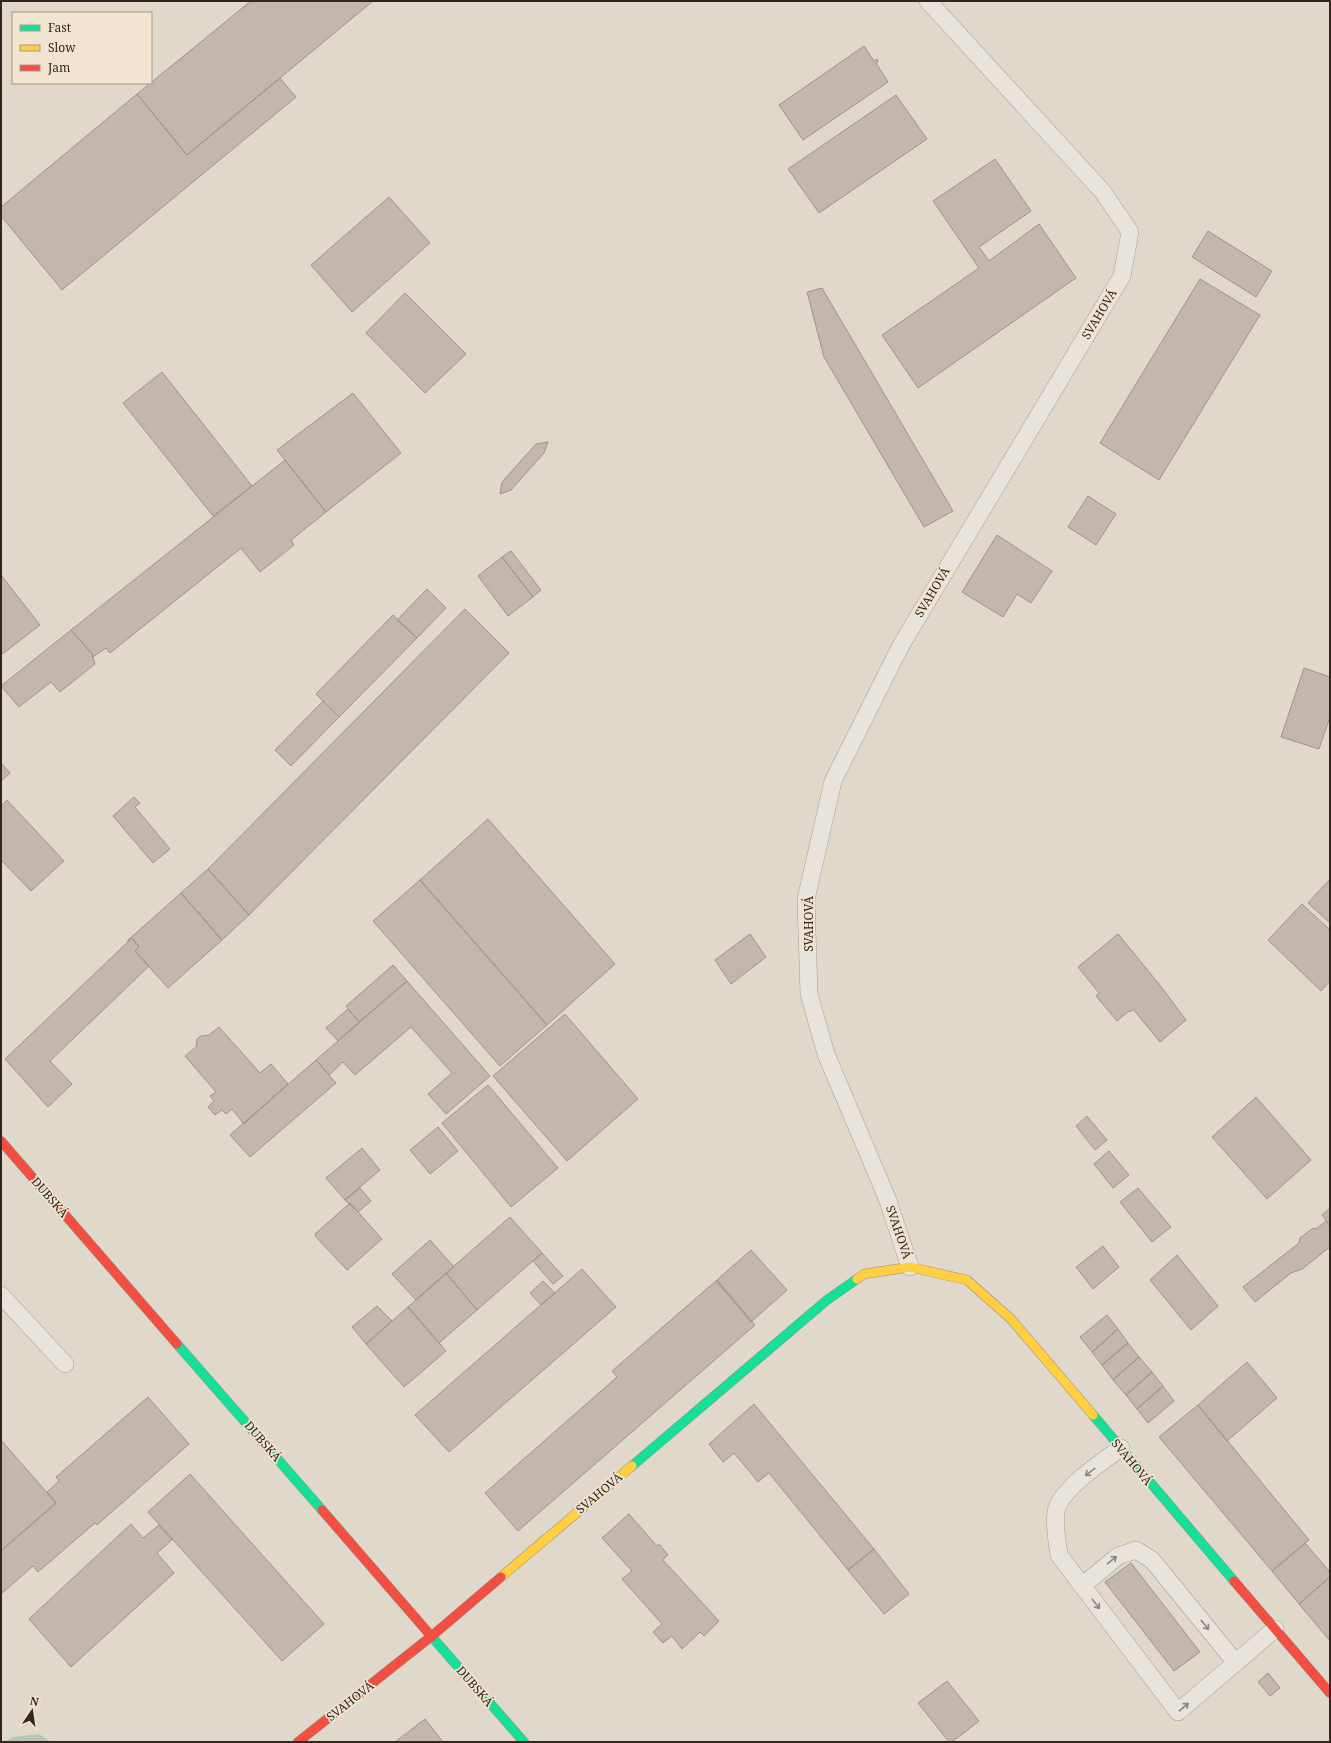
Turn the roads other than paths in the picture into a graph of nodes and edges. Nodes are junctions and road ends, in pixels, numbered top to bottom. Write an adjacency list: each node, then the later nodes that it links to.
1 (928, 1): 3 (lane, SVAHOVÁ)
2 (1, 1141): 9 (street, DUBSKÁ)
3 (910, 1267): 6 (street, SVAHOVÁ); 9 (street, SVAHOVÁ)
4 (1, 1295): 5 (lane)
5 (65, 1364)
6 (1120, 1448): 7 (lane, one-way to 7); 8 (street, SVAHOVÁ)
7 (1082, 1586): 10 (lane, one-way to 10); 10 (lane, one-way to 10)
8 (1275, 1629): 10 (lane); 11 (street, SVAHOVÁ)
9 (432, 1636): 12 (street, SVAHOVÁ); 13 (street, DUBSKÁ)
10 (1236, 1663)
11 (1330, 1693)
12 (298, 1742)
13 (524, 1742)

